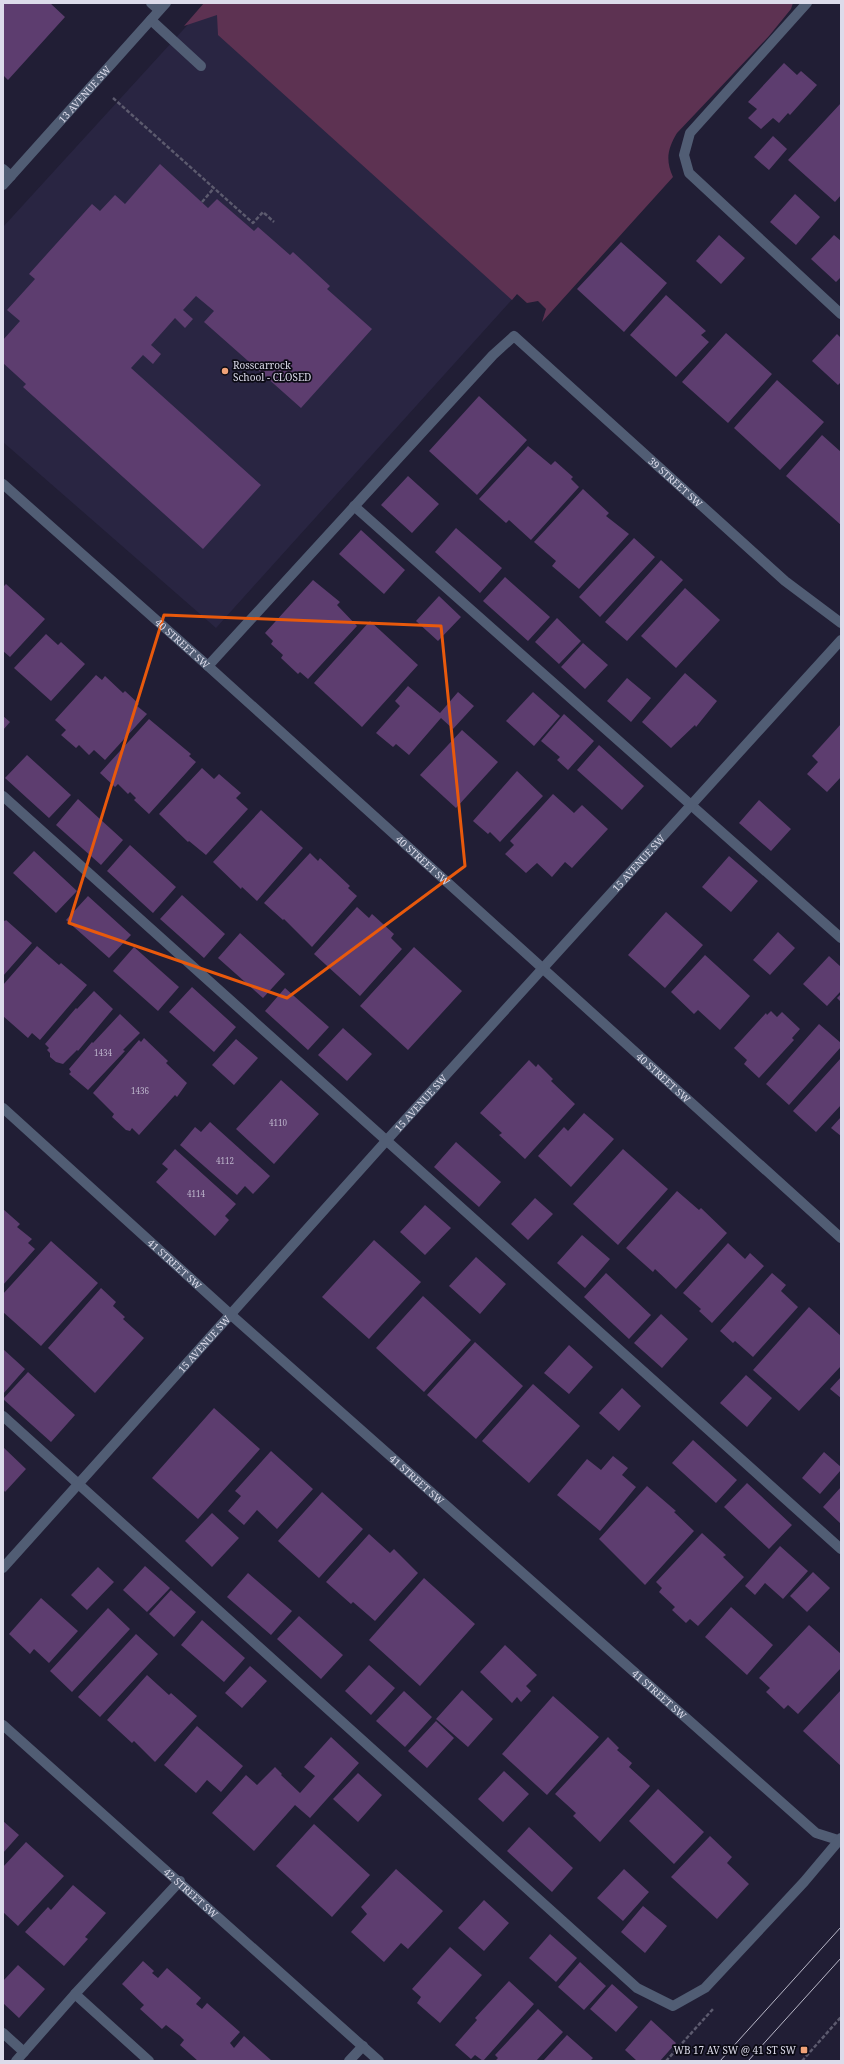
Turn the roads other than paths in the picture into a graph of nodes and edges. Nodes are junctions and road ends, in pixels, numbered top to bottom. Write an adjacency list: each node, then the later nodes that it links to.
1 (151, 3): 3 (street)
2 (807, 3): 9 (street)
3 (163, 7): 4 (street, 13 AVENUE SW)
4 (151, 20): 5 (street); 7 (street, 13 AVENUE SW)
5 (201, 66)
6 (3, 169): 7 (street)
7 (11, 176): 8 (street, 13 AVENUE SW)
8 (3, 185)
9 (841, 314)
10 (3, 484): 14 (street, 40 STREET SW)
11 (354, 506): 12 (street, 39 STREET SW); 14 (street); 16 (street)
12 (841, 623)
13 (841, 640): 16 (street, 15 AVENUE SW)
14 (208, 666): 18 (street, 40 STREET SW)
15 (3, 796): 20 (street)
16 (690, 805): 17 (street); 18 (street, 15 AVENUE SW)
17 (841, 938)
18 (543, 968): 20 (street, 15 AVENUE SW); 21 (street, 40 STREET SW)
19 (3, 1108): 22 (street, 41 STREET SW)
20 (386, 1141): 22 (street, 15 AVENUE SW); 25 (street)
21 (841, 1238)
22 (230, 1314): 24 (street, 15 AVENUE SW); 28 (street, 41 STREET SW)
23 (3, 1416): 24 (street)
24 (78, 1484): 26 (street, 15 AVENUE SW); 28 (street)
25 (841, 1548)
26 (3, 1568)
27 (3, 1725): 29 (street, 42 STREET SW)
28 (840, 1839)
29 (180, 1881): 30 (street); 32 (street, 42 STREET SW)
30 (75, 1994): 33 (street); 35 (street)
31 (3, 2033): 33 (street)
32 (363, 2046): 36 (street); 37 (street, 42 STREET SW)
33 (24, 2052): 34 (street)
34 (16, 2061)
35 (149, 2061)
36 (349, 2061)
37 (379, 2061)

